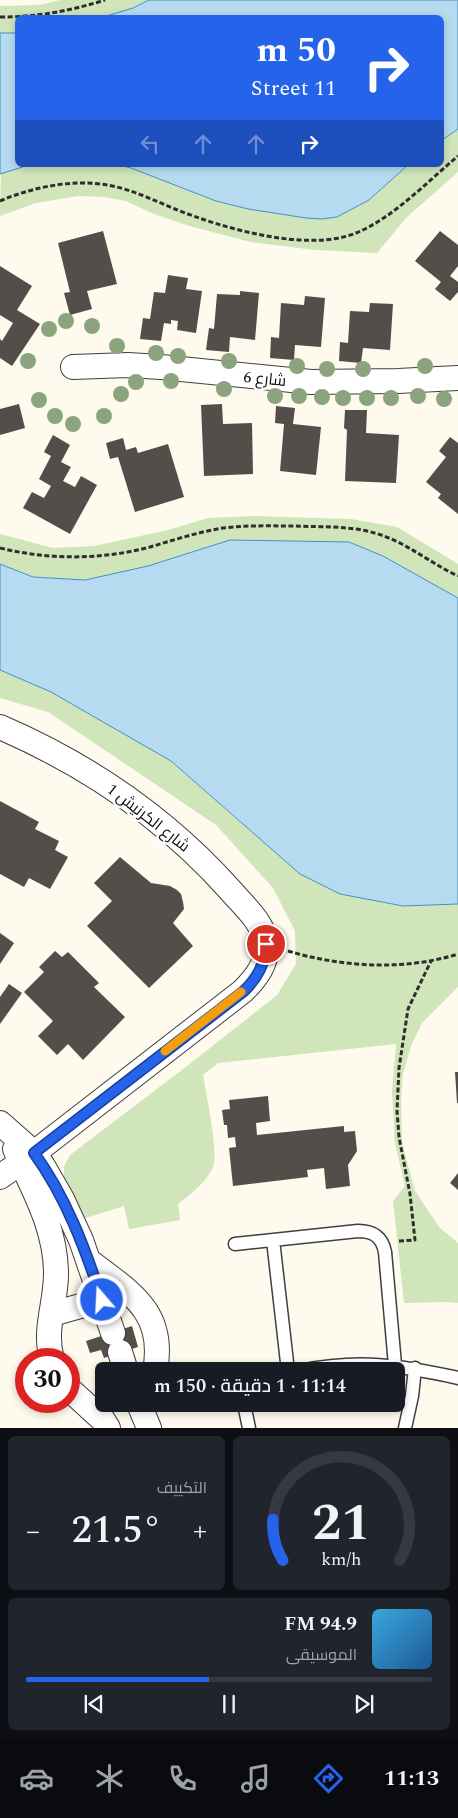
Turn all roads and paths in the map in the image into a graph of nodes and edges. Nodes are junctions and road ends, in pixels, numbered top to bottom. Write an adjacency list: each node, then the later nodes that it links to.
1 (105, 0): 2 (path)
2 (45, 15)
3 (15, 16): 4 (path)
4 (0, 17)
5 (458, 156): 6 (path)
6 (0, 201)
7 (73, 367): 8 (street, شارع 6)
8 (458, 378)
9 (0, 548): 10 (path)
10 (458, 576)
11 (0, 726): 12 (street, شارع الكرنيش 1)
12 (266, 944): 14 (path); 16 (street)
13 (458, 954): 14 (path)
14 (431, 961): 19 (path)
15 (4, 1127): 16 (street)
16 (27, 1158): 17 (street); 21 (street); 24 (street)
17 (0, 1177)
18 (274, 1240): 19 (lane); 20 (lane); 28 (lane)
19 (383, 1243): 29 (lane)
20 (235, 1244)
21 (89, 1262): 22 (street); 23 (street)
22 (130, 1292): 23 (street); 27 (street)
23 (102, 1300): 24 (street); 26 (street)
24 (52, 1314): 25 (street)
25 (50, 1348)
26 (120, 1352)
27 (156, 1362)
28 (287, 1362)
29 (395, 1362)
30 (405, 1366): 31 (lane)
31 (415, 1368): 32 (lane); 37 (lane)
32 (458, 1378)
33 (80, 1399): 35 (street)
34 (246, 1412): 36 (lane)
35 (108, 1428)
36 (249, 1428)
37 (405, 1428)

